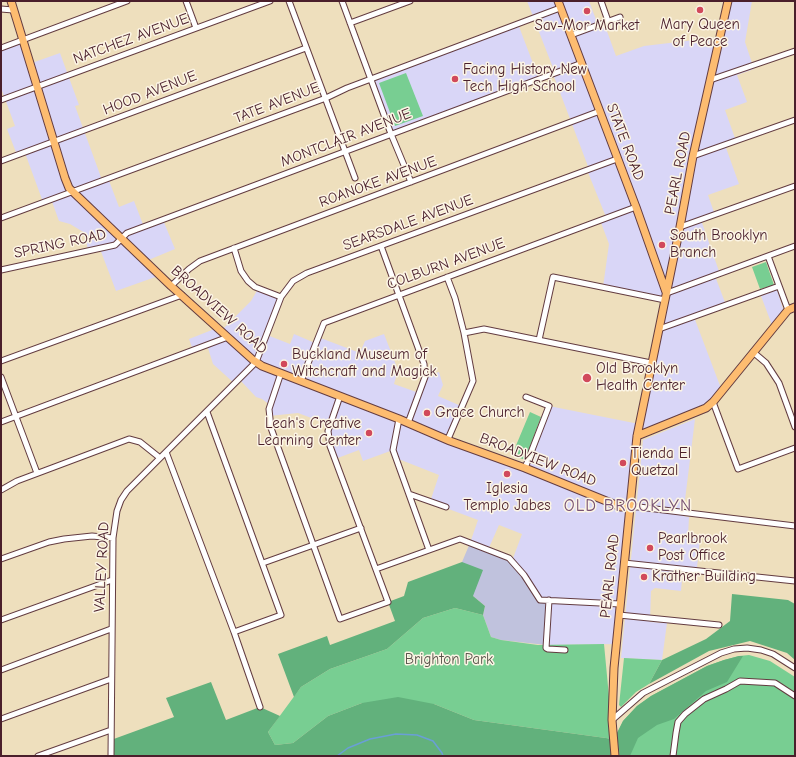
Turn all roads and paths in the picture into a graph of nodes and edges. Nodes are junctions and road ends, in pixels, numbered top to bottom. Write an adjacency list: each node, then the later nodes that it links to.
1 (10, 1): 12 (main road, BROADVIEW ROAD)
2 (127, 1): 18 (street)
3 (186, 1): 16 (street)
4 (270, 1): 16 (street, NATCHEZ AVENUE)
5 (289, 1): 20 (street)
6 (342, 1): 15 (street)
7 (410, 1): 15 (street)
8 (601, 1): 14 (street)
9 (728, 1): 24 (main road, PEARL ROAD)
10 (559, 5): 17 (main road, STATE ROAD); 23 (street, TATE AVENUE)
11 (1, 9): 12 (street)
12 (13, 10): 18 (main road, BROADVIEW ROAD)
13 (620, 17): 14 (street)
14 (608, 21): 17 (street)
15 (350, 23): 23 (street)
16 (196, 28): 25 (street, NATCHEZ AVENUE)
17 (571, 35): 22 (main road, STATE ROAD)
18 (22, 40): 19 (street); 25 (main road, BROADVIEW ROAD)
19 (1, 48)
20 (306, 48): 26 (street); 31 (street, HOOD AVENUE)
21 (795, 51): 24 (street)
22 (582, 63): 28 (main road, STATE ROAD); 30 (street, MONTCLAIR AVENUE)
23 (371, 79): 26 (street, TATE AVENUE); 30 (street)
24 (710, 80): 33 (main road, PEARL ROAD)
25 (36, 87): 27 (street, NATCHEZ AVENUE); 31 (main road, BROADVIEW ROAD)
26 (326, 98): 32 (street); 39 (street, TATE AVENUE)
27 (1, 100)
28 (600, 111): 34 (main road, STATE ROAD); 37 (street, ROANOKE AVENUE)
29 (795, 120): 33 (street)
30 (391, 134): 32 (street, MONTCLAIR AVENUE); 37 (street)
31 (54, 142): 35 (street, HOOD AVENUE); 39 (main road, BROADVIEW ROAD)
32 (345, 152): 36 (street); 43 (street, MONTCLAIR AVENUE)
33 (694, 156): 42 (main road, PEARL ROAD)
34 (617, 159): 40 (main road, STATE ROAD); 44 (street, SEARSDALE AVENUE)
35 (1, 161)
36 (355, 178)
37 (411, 182): 46 (street, ROANOKE AVENUE)
38 (795, 186): 42 (street)
39 (72, 192): 41 (street, TATE AVENUE); 43 (main road, BROADVIEW ROAD)
40 (636, 207): 49 (street, COLBURN AVENUE); 54 (main road, STATE ROAD)
41 (1, 218)
42 (680, 227): 54 (main road, PEARL ROAD)
43 (122, 239): 48 (street, SPRING ROAD); 50 (main road, BROADVIEW ROAD)
44 (381, 246): 53 (street); 55 (street, SEARSDALE AVENUE)
45 (795, 246): 47 (street)
46 (234, 248): 50 (street, ROANOKE AVENUE); 55 (street)
47 (768, 256): 51 (street); 54 (street)
48 (1, 270)
49 (447, 277): 53 (street, COLBURN AVENUE); 59 (street)
50 (172, 286): 52 (main road, BROADVIEW ROAD)
51 (779, 286): 57 (street); 58 (street)
52 (182, 295): 60 (main road, BROADVIEW ROAD); 63 (street)
53 (398, 295): 68 (street, COLBURN AVENUE); 76 (street)
54 (666, 296): 58 (main road, PEARL ROAD); 61 (street)
55 (281, 297): 64 (street, SEARSDALE AVENUE)
56 (795, 307): 57 (main road)
57 (788, 310): 62 (main road)
58 (659, 329): 65 (main road, PEARL ROAD)
59 (464, 333): 61 (street); 79 (street)
60 (228, 338): 64 (main road, BROADVIEW ROAD); 73 (street)
61 (539, 340): 65 (street)
62 (753, 352): 71 (main road); 77 (street)
63 (1, 361)
64 (256, 362): 66 (main road, BROADVIEW ROAD); 72 (street, VALLEY ROAD)
65 (651, 363): 78 (main road, PEARL ROAD)
66 (281, 373): 68 (main road, BROADVIEW ROAD); 92 (street)
67 (1, 377): 73 (street)
68 (301, 382): 69 (main road, BROADVIEW ROAD)
69 (340, 396): 74 (main road, BROADVIEW ROAD); 90 (street)
70 (526, 397): 83 (street)
71 (713, 402): 78 (main road); 80 (street)
72 (207, 412): 81 (street, VALLEY ROAD); 95 (street)
73 (16, 416): 75 (street); 84 (street)
74 (399, 419): 76 (main road, BROADVIEW ROAD); 86 (street)
75 (1, 422)
76 (408, 423): 79 (main road, BROADVIEW ROAD)
77 (795, 427)
78 (637, 436): 88 (main road, PEARL ROAD)
79 (448, 440): 83 (main road, BROADVIEW ROAD)
80 (795, 448)
81 (166, 452): 82 (street, VALLEY ROAD); 106 (street)
82 (160, 458): 84 (street); 91 (street, VALLEY ROAD)
83 (525, 468): 88 (main road, BROADVIEW ROAD)
84 (38, 473): 85 (street)
85 (1, 490)
86 (408, 494): 87 (street); 93 (street)
87 (446, 507)
88 (630, 507): 89 (street, BROADVIEW ROAD); 96 (main road, PEARL ROAD)
89 (795, 526)
90 (361, 528): 92 (street); 97 (street)
91 (113, 538): 94 (street); 98 (street, VALLEY ROAD)
92 (313, 545): 95 (street); 97 (street)
93 (429, 550): 97 (street); 100 (street)
94 (1, 559)
95 (263, 563): 106 (street)
96 (624, 563): 99 (street); 101 (main road, PEARL ROAD)
97 (376, 569)
98 (112, 580): 103 (street); 105 (street, VALLEY ROAD)
99 (795, 581)
100 (549, 600): 101 (street); 107 (street)
101 (620, 604): 102 (main road, PEARL ROAD)
102 (619, 615): 104 (street); 114 (main road, PEARL ROAD)
103 (1, 620)
104 (719, 625)
105 (111, 629): 109 (street); 110 (street, VALLEY ROAD)
106 (234, 632): 112 (street)
107 (565, 650)
108 (795, 668): 114 (street)
109 (1, 670)
110 (111, 679): 113 (street); 115 (street, VALLEY ROAD)
111 (795, 696): 119 (street)
112 (260, 707)
113 (1, 719)
114 (612, 720): 118 (main road, PEARL ROAD)
115 (111, 730): 116 (street); 117 (street, VALLEY ROAD)
116 (38, 756)
117 (111, 756)
118 (615, 756)
119 (674, 756): 120 (street)
120 (680, 756)

